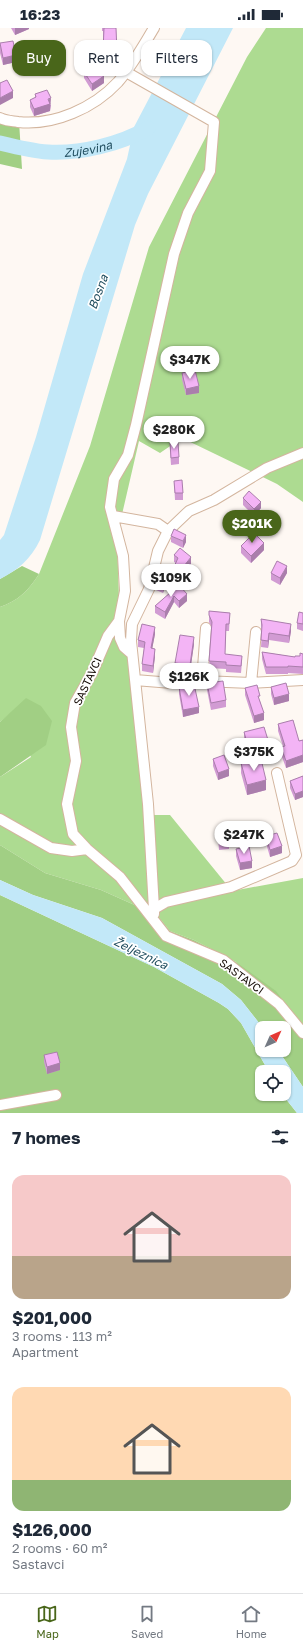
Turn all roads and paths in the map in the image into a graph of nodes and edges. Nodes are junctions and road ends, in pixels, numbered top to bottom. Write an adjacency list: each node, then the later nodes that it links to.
1 (154, 28): 2 (street)
2 (133, 61)
3 (122, 76): 5 (street)
4 (133, 76): 7 (street)
5 (0, 118)
6 (303, 453): 8 (street)
7 (113, 516): 8 (street); 9 (street)
8 (168, 531): 12 (street)
9 (119, 620): 12 (street); 19 (street, SASTAVCI)
10 (206, 628): 15 (street)
11 (256, 632): 16 (street)
12 (132, 654): 13 (street)
13 (135, 680): 15 (street); 20 (street)
14 (303, 680): 16 (street)
15 (202, 681): 16 (street)
16 (251, 683)
17 (277, 772): 20 (street)
18 (0, 819): 19 (street)
19 (87, 849): 20 (street, SASTAVCI)
20 (154, 914): 21 (street, SASTAVCI)
21 (303, 1033)
22 (56, 1095): 23 (street)
23 (0, 1105)

